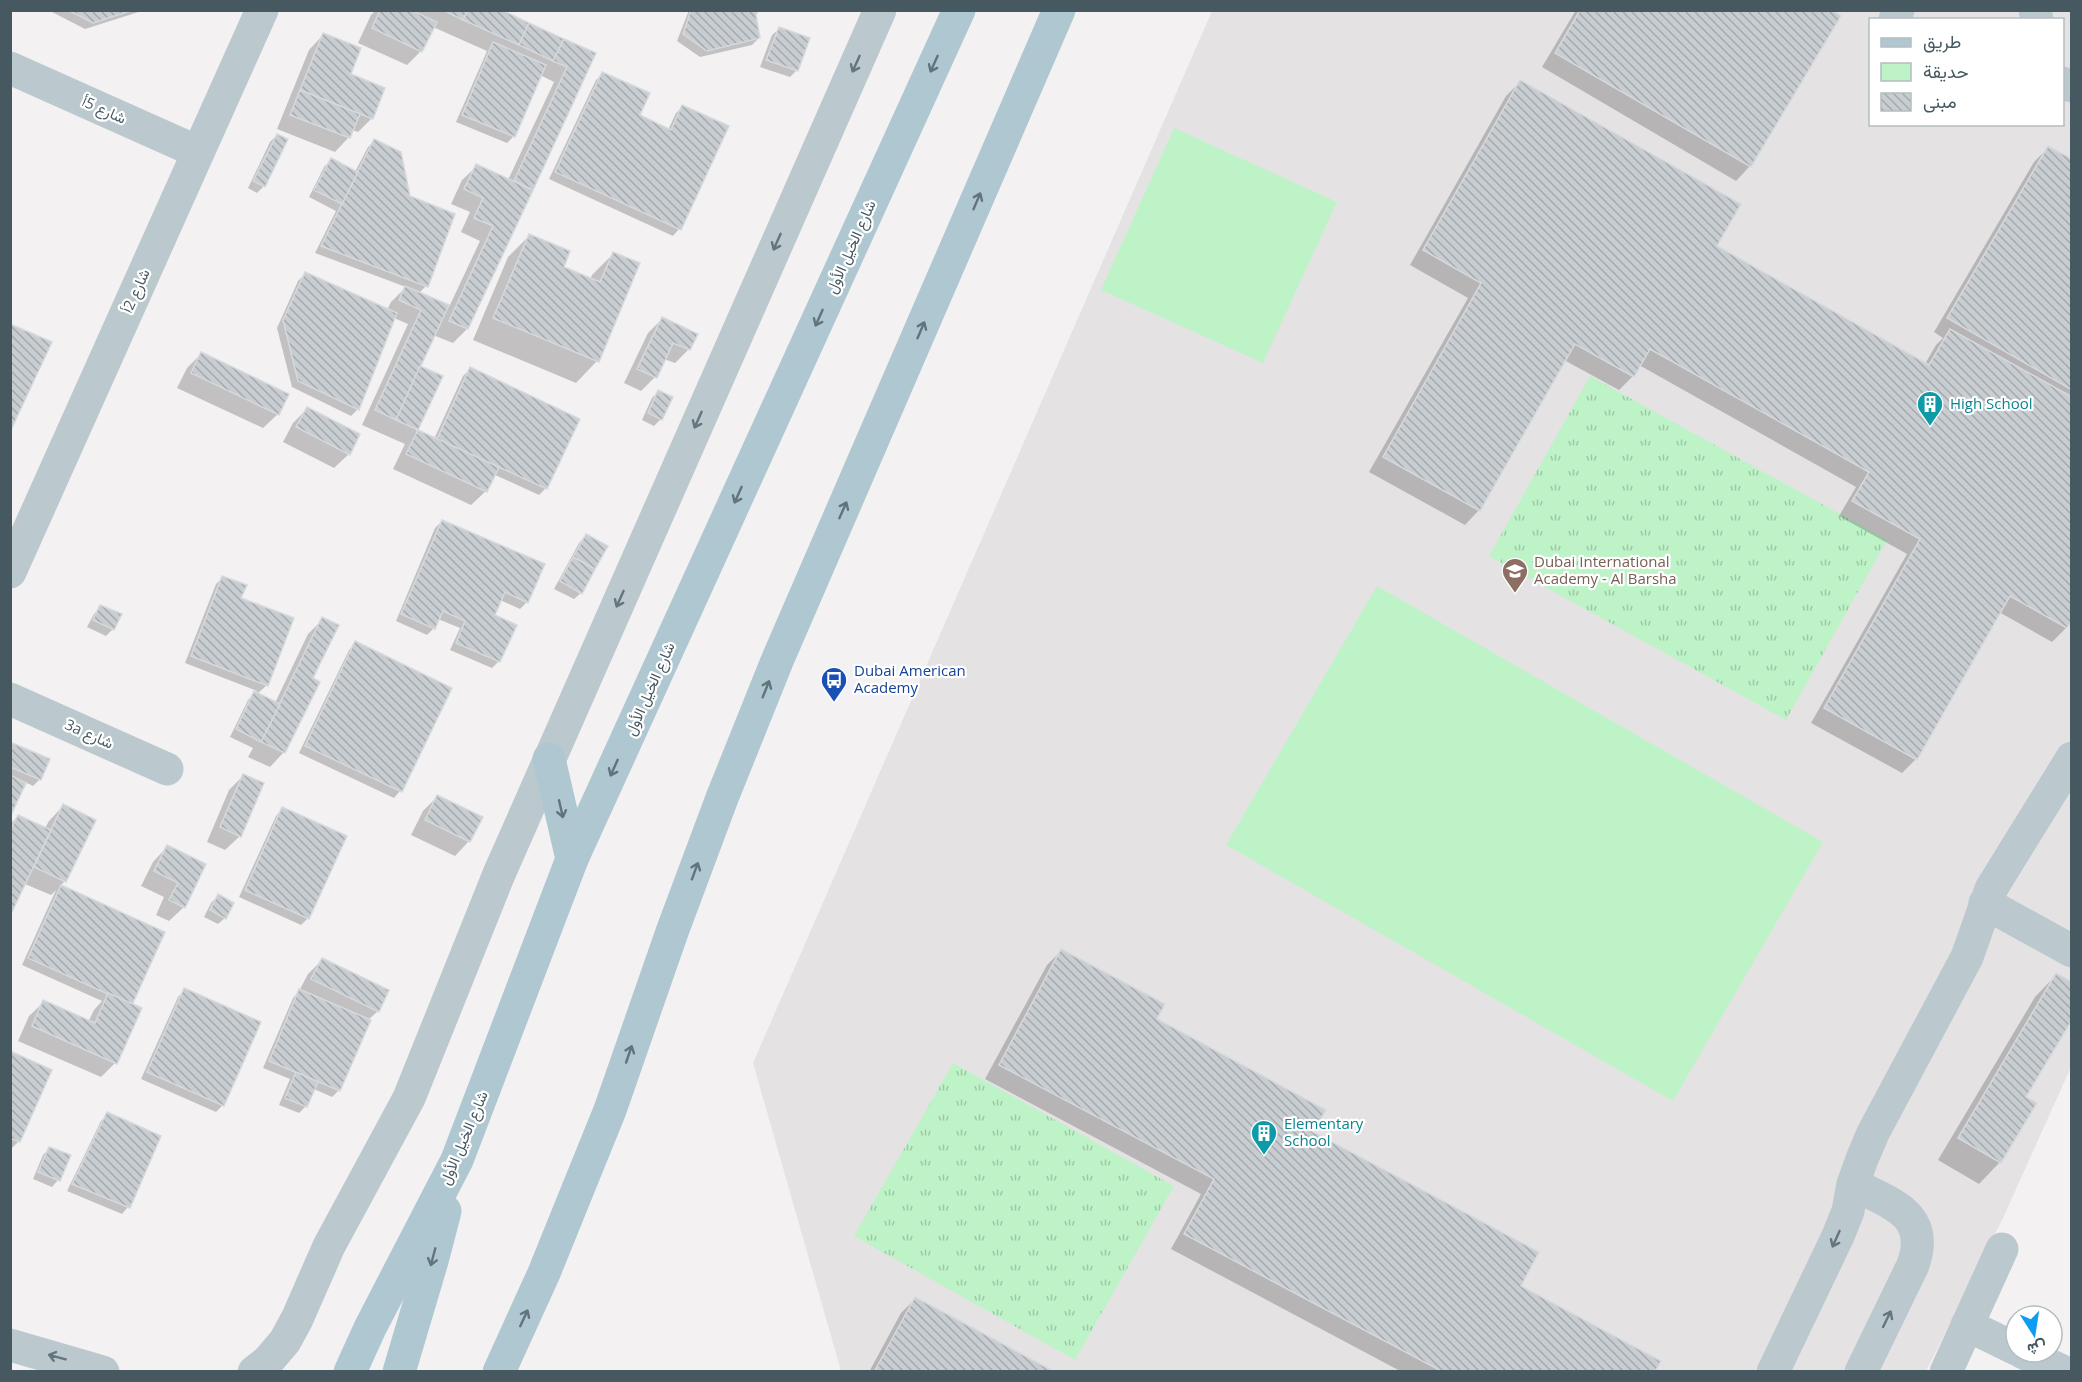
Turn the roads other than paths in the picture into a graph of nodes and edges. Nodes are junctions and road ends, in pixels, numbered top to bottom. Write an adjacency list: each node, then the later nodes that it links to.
1 (262, 10): 6 (street, شارع 2أ)
2 (880, 10): 9 (street, one-way to 9)
3 (959, 10): 12 (main road, شارع الخيل الأول, one-way to 12)
4 (1059, 10): 26 (main road, one-way to 4)
5 (10, 68): 6 (street, شارع 5أ)
6 (198, 152): 7 (street, شارع 2أ)
7 (10, 572)
8 (10, 699): 11 (street, 3a شارع)
9 (549, 759): 12 (main road, one-way to 12); 23 (street)
10 (2071, 760): 13 (street)
11 (167, 769)
12 (572, 860): 15 (main road, شارع الخيل الأول)
13 (1985, 903): 14 (street); 16 (street)
14 (2072, 951)
15 (457, 1160): 24 (main road, شارع الخيل الأول); 25 (main road, one-way to 25)
16 (1853, 1184): 27 (street, one-way to 27); 28 (street, one-way to 16)
17 (2002, 1249): 18 (street)
18 (1967, 1325): 19 (street); 29 (street)
19 (2004, 1343)
20 (10, 1345): 22 (street, one-way to 20)
21 (2049, 1364): 30 (street)
22 (103, 1371)
23 (254, 1371)
24 (350, 1371)
25 (399, 1371)
26 (499, 1371)
27 (1773, 1371)
28 (1861, 1371)
29 (1946, 1371)
30 (2064, 1371)

